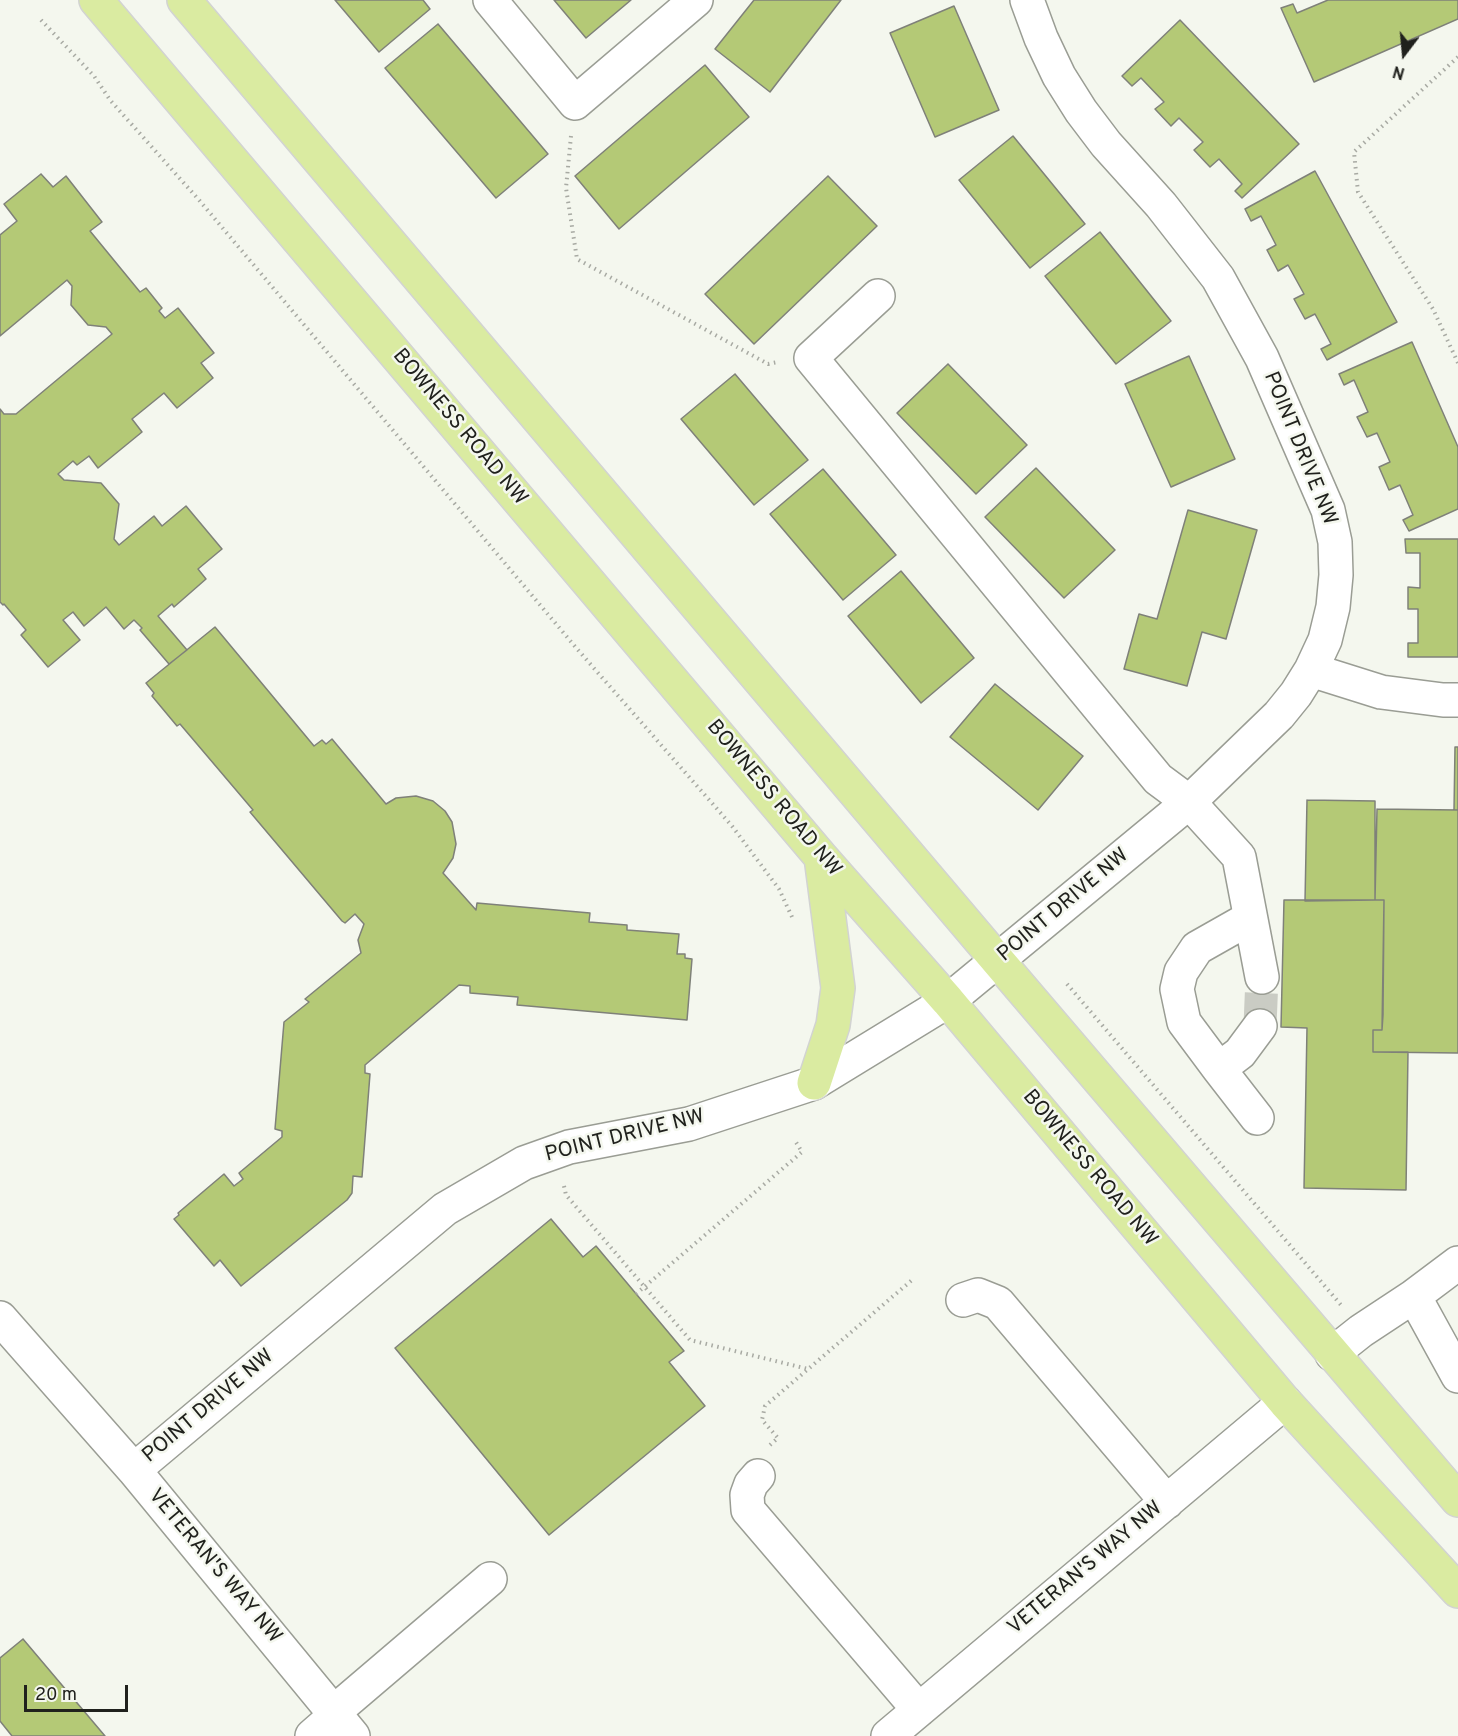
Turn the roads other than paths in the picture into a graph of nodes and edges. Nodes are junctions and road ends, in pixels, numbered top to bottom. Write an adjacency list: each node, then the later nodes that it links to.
1 (96, 0): 10 (main road, BOWNESS ROAD NW)
2 (184, 0): 12 (main road)
3 (490, 0): 4 (street)
4 (696, 0)
5 (1027, 0): 7 (street, POINT DRIVE NW)
6 (878, 296): 9 (street)
7 (1311, 670): 8 (street); 9 (street, POINT DRIVE NW)
8 (1458, 700)
9 (1189, 802): 11 (street); 12 (street, POINT DRIVE NW)
10 (821, 857): 14 (main road, BOWNESS ROAD NW); 17 (main road)
11 (1250, 918): 13 (street); 16 (street)
12 (998, 961): 14 (street, POINT DRIVE NW); 23 (main road)
13 (1262, 977)
14 (948, 1001): 17 (street, POINT DRIVE NW); 25 (main road, BOWNESS ROAD NW)
15 (1260, 1026): 16 (street)
16 (1219, 1069): 18 (street)
17 (814, 1083): 27 (street, POINT DRIVE NW)
18 (1257, 1118)
19 (1458, 1263): 20 (street)
20 (1414, 1296): 23 (street); 24 (street)
21 (963, 1300): 29 (street)
22 (0, 1318): 27 (street, VETERAN'S WAY NW)
23 (1332, 1354): 28 (main road)
24 (1458, 1376)
25 (1285, 1402): 29 (street, VETERAN'S WAY NW); 31 (main road, BOWNESS ROAD NW)
26 (761, 1463): 32 (street)
27 (134, 1470): 33 (street, VETERAN'S WAY NW)
28 (1458, 1500)
29 (1167, 1502): 32 (street, VETERAN'S WAY NW)
30 (490, 1579): 33 (street)
31 (1458, 1591)
32 (919, 1710): 34 (street, VETERAN'S WAY NW)
33 (334, 1725)
34 (888, 1736)

